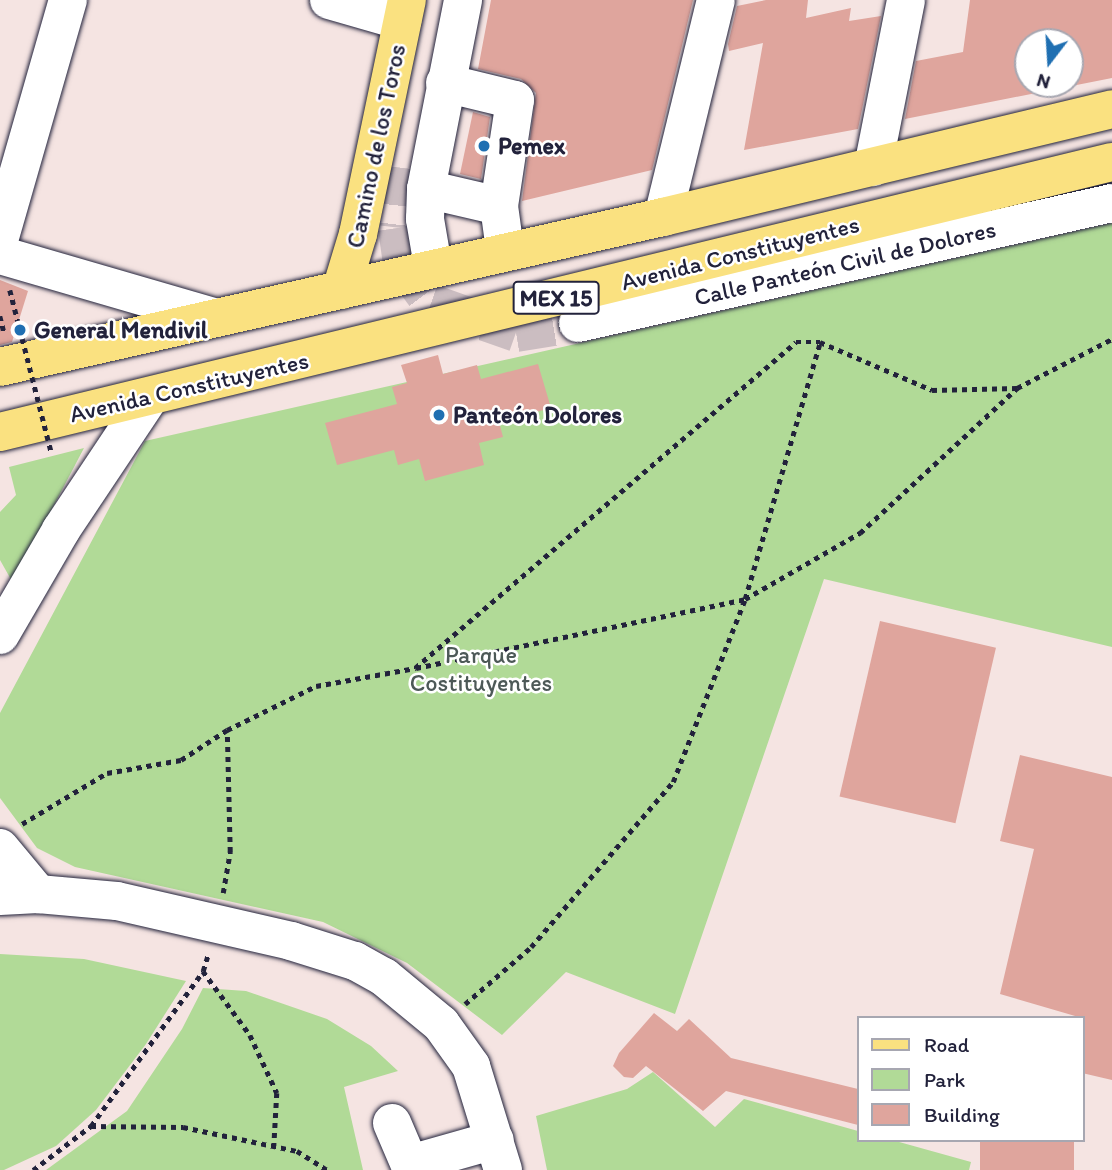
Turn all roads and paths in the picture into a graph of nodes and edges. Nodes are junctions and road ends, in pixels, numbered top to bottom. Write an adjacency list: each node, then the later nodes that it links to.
1 (68, 0): 16 (street)
2 (329, 0): 7 (street)
3 (435, 0): 12 (street, Camino de los Toros)
4 (463, 0): 8 (street)
5 (716, 0): 15 (street)
6 (906, 0): 11 (street)
7 (404, 11): 20 (main road, Camino de los Toros)
8 (444, 83): 12 (street); 14 (street)
9 (1112, 109): 11 (main road, MEX 15)
10 (1112, 162): 27 (main road, Avenida Constituyentes / MEX 15)
11 (873, 167): 15 (main road, MEX 15)
12 (415, 179): 14 (street); 18 (street)
13 (1112, 203): 22 (street, Calle Panteón Civil de Dolores)
14 (499, 206): 17 (street)
15 (663, 217): 17 (main road, MEX 15)
16 (0, 237)
17 (505, 250): 18 (main road, MEX 15)
18 (433, 267): 20 (main road, MEX 15)
19 (5, 273): 21 (street); 29 (path, bridge)
20 (341, 290): 21 (main road, MEX 15)
21 (213, 317): 25 (main road, MEX 15)
22 (578, 323)
23 (1112, 339): 26 (path)
24 (820, 342): 26 (path); 30 (path); 32 (path)
25 (0, 367)
26 (1017, 388): 30 (path)
27 (149, 398): 28 (main road, Avenida Constituyentes / MEX 15); 31 (street)
28 (0, 432)
29 (51, 451)
30 (745, 599): 32 (path); 37 (path)
31 (0, 635)
32 (415, 668): 33 (path)
33 (6, 839): 34 (street)
34 (38, 894): 35 (street); 37 (street)
35 (0, 896)
36 (203, 971): 39 (path)
37 (441, 1024): 40 (street)
38 (392, 1123): 41 (street)
39 (274, 1146): 42 (path); 43 (path)
40 (499, 1155): 41 (street)
41 (411, 1167)
42 (33, 1170)
43 (327, 1170)

